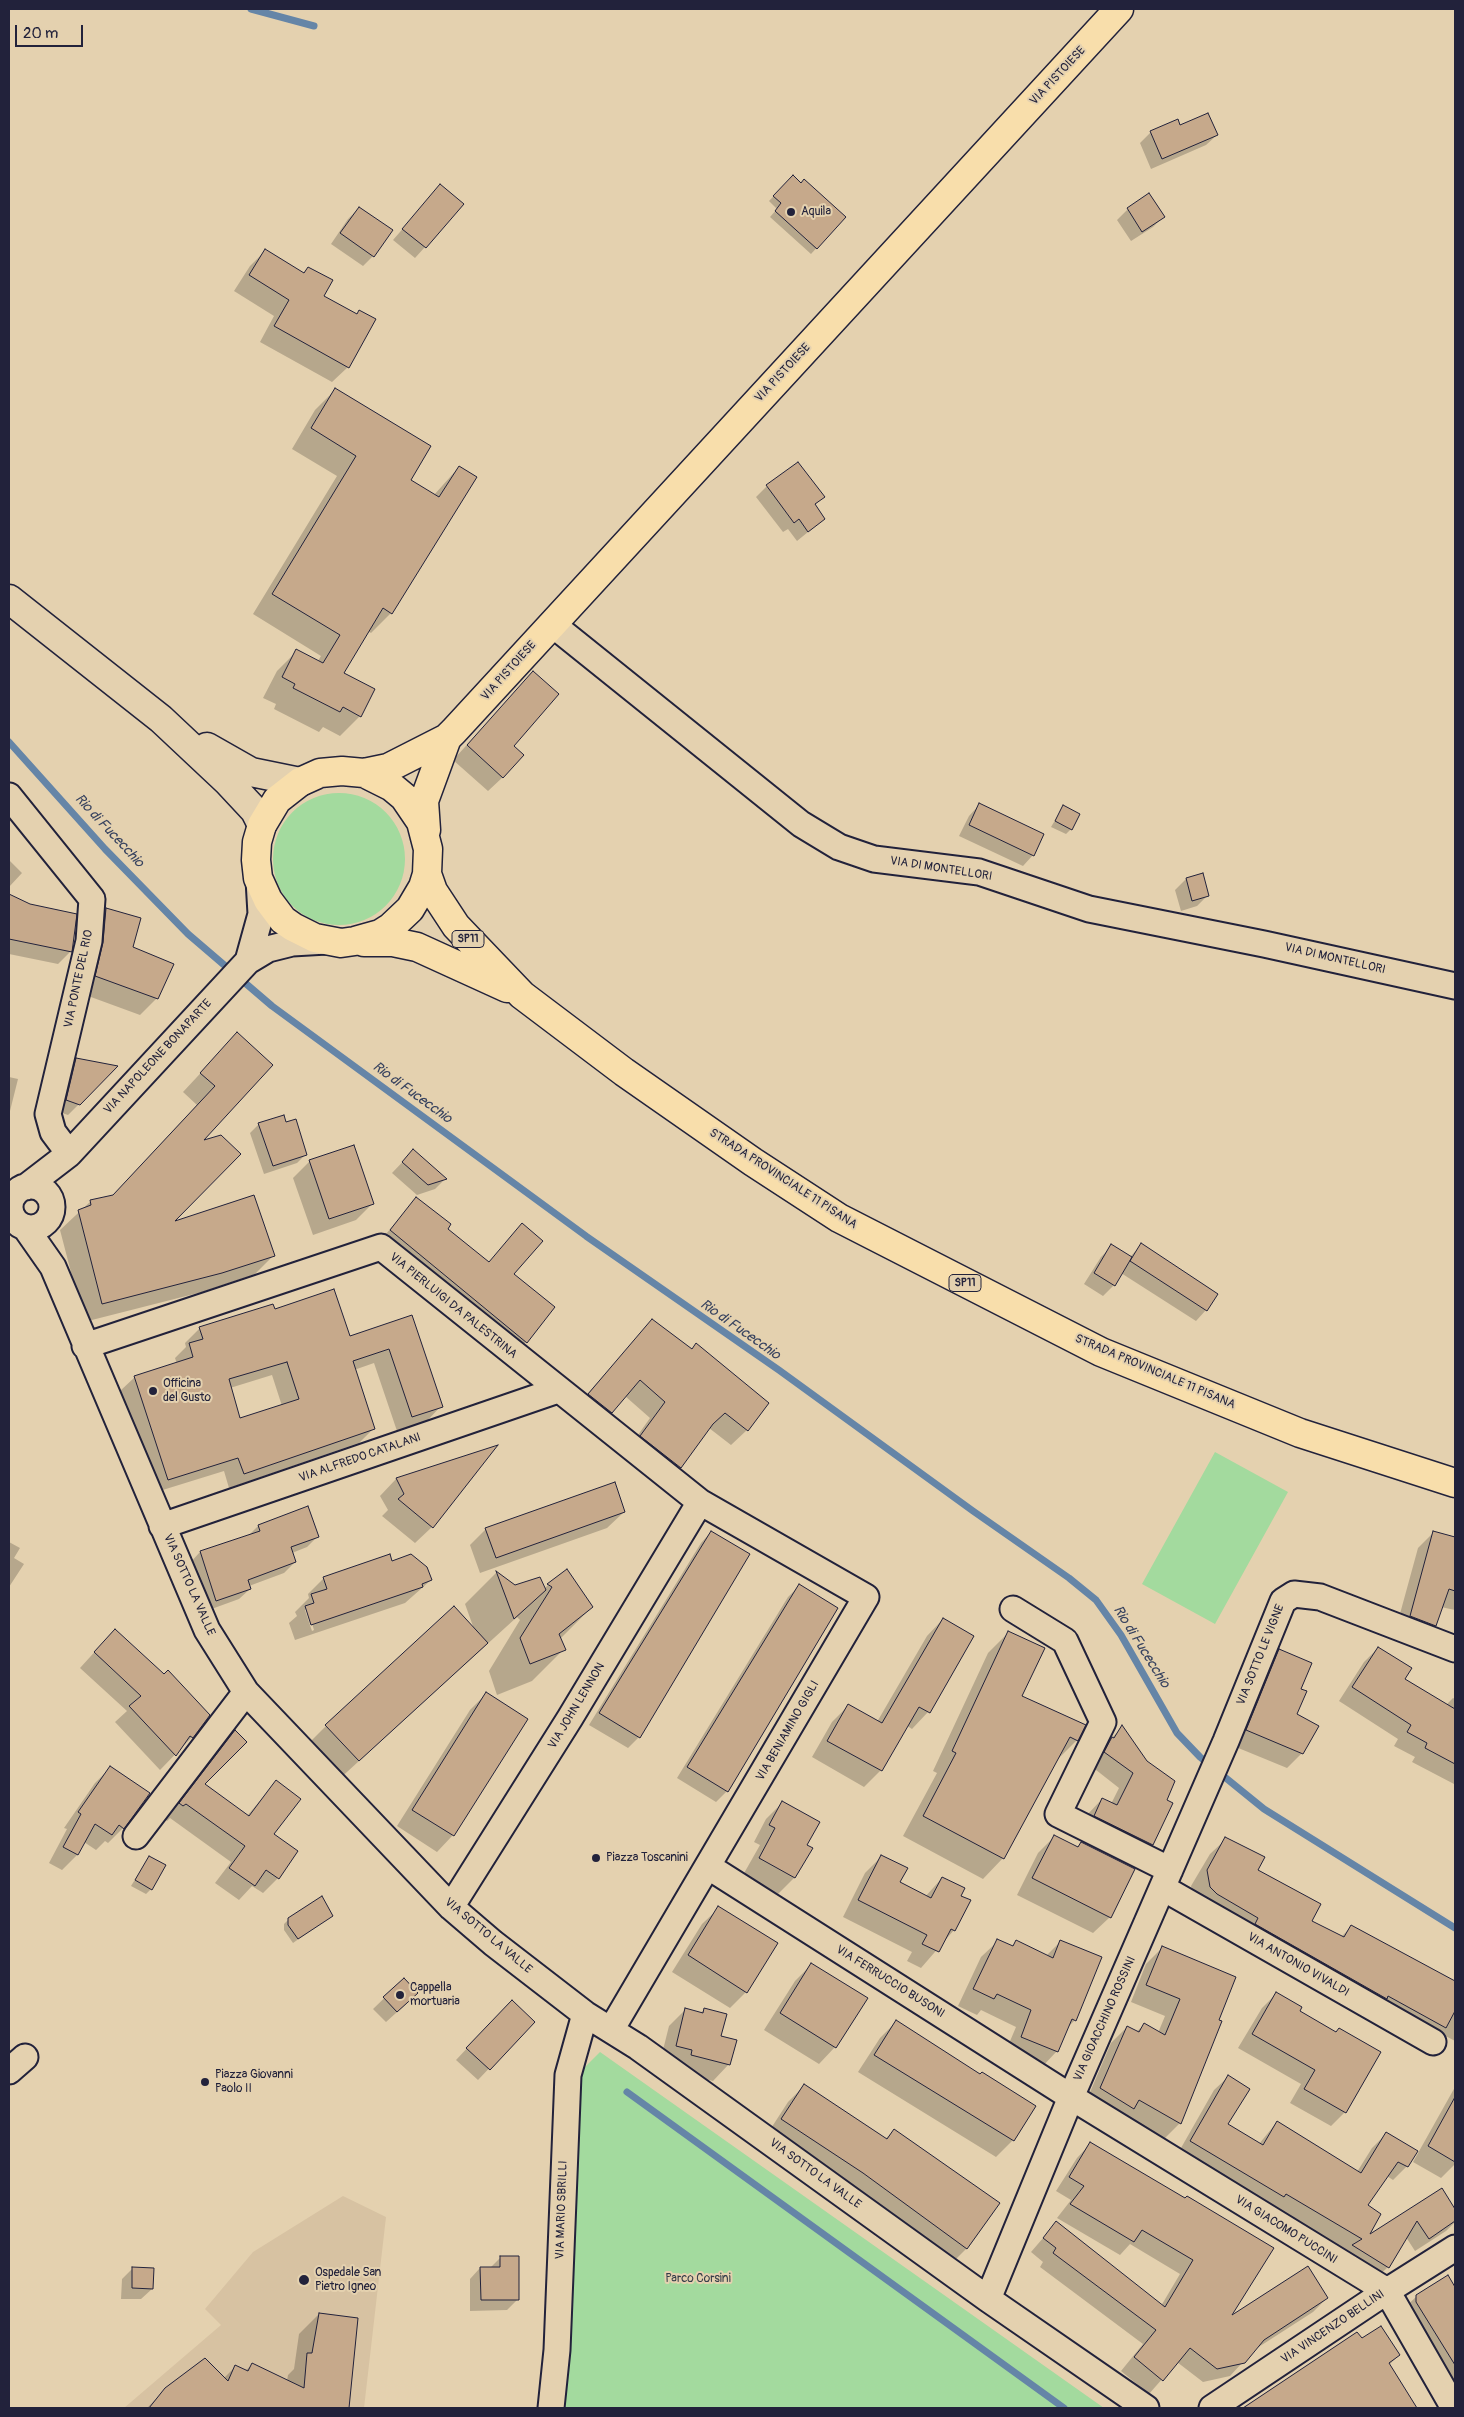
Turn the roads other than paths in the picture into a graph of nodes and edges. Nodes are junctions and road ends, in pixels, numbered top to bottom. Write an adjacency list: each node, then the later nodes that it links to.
1 (1119, 9): 3 (main road, VIA PISTOIESE)
2 (9, 598): 4 (main road)
3 (552, 624): 5 (main road, VIA PISTOIESE); 16 (street, VIA DI MONTELLORI)
4 (162, 719): 7 (main road); 9 (main road)
5 (447, 738): 6 (main road, VIA PISTOIESE); 10 (main road, VIA PISTOIESE)
6 (364, 774): 7 (main road); 10 (main road)
7 (300, 782): 9 (main road)
8 (9, 796): 18 (street, VIA PONTE DEL RIO)
9 (262, 825): 12 (main road)
10 (426, 836): 11 (main road)
11 (427, 874): 14 (main road); 17 (main road, STRADA PROVINCIALE 11 PISANA / SP11)
12 (258, 878): 13 (main road); 15 (street, VIA NAPOLEONE BONAPARTE)
13 (327, 941): 14 (main road); 15 (street, VIA NAPOLEONE BONAPARTE)
14 (355, 942): 17 (main road, STRADA PROVINCIALE 11 PISANA)
15 (248, 961): 18 (street, VIA NAPOLEONE BONAPARTE)
16 (1455, 986)
17 (522, 995): 25 (main road, STRADA PROVINCIALE 11 PISANA / SP11)
18 (70, 1153): 19 (street, VIA NAPOLEONE BONAPARTE); 20 (street, VIA NAPOLEONE BONAPARTE)
19 (16, 1193): 20 (street); 21 (street)
20 (50, 1213): 21 (street); 22 (street, VIA SOTTO LA VALLE)
21 (18, 1227): 22 (street, VIA SOTTO LA VALLE)
22 (53, 1267): 23 (street, VIA SOTTO LA VALLE)
23 (85, 1346): 24 (street, VIA PIERLUIGI DA PALESTRINA); 27 (street, VIA SOTTO LA VALLE)
24 (558, 1390): 26 (street, VIA PIERLUIGI DA PALESTRINA); 27 (street, VIA ALFREDO CATALANI)
25 (1455, 1483)
26 (700, 1502): 33 (street, VIA BENIAMINO GIGLI); 35 (street, VIA JOHN LENNON)
27 (162, 1526): 30 (street, VIA SOTTO LA VALLE)
28 (1013, 1609): 34 (street, VIA ANTONIO VIVALDI)
29 (1455, 1649): 31 (street, VIA SOTTO LE VIGNE)
30 (246, 1692): 32 (street); 35 (street, VIA SOTTO LA VALLE)
31 (1218, 1759): 34 (street, VIA GIOACCHINO ROSSINI)
32 (136, 1836)
33 (709, 1867): 37 (street, VIA BENIAMINO GIGLI); 39 (street, VIA FERRUCCIO BUSONI)
34 (1166, 1879): 38 (street, VIA ANTONIO VIVALDI); 39 (street, VIA GIOACCHINO ROSSINI)
35 (451, 1907): 36 (street, VIA SOTTO LA VALLE)
36 (585, 2014): 37 (street, VIA SOTTO LA VALLE); 43 (street, VIA MARIO SBRILLI)
37 (611, 2030): 42 (street, VIA SOTTO LA VALLE)
38 (1433, 2042)
39 (1071, 2097): 41 (street, VIA GIACOMO PUCCINI); 42 (street, VIA GIOACCHINO ROSSINI)
40 (1455, 2248): 41 (street, VIA VINCENZO BELLINI)
41 (1386, 2291): 45 (street, VIA VINCENZO BELLINI); 46 (street, VIA GIACOMO PUCCINI)
42 (988, 2299): 44 (street, VIA SOTTO LA VALLE)
43 (551, 2408)
44 (1146, 2408)
45 (1212, 2408)
46 (1454, 2408)

